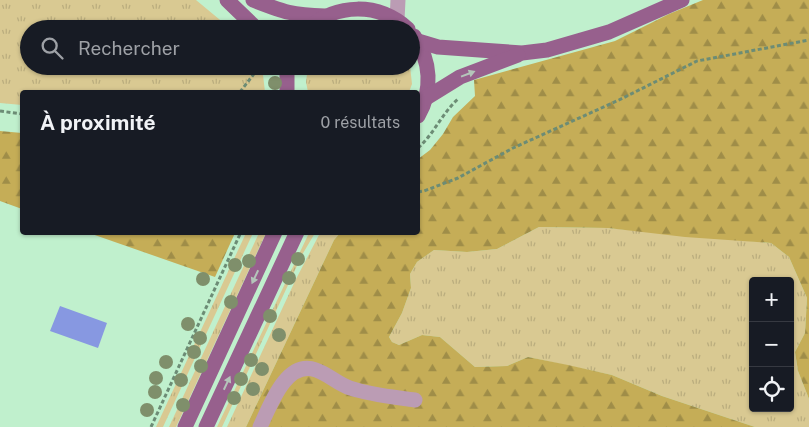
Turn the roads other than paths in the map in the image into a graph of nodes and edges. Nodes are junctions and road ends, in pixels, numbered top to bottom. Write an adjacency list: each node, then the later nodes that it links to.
1 (227, 0): 7 (main road)
2 (253, 0): 6 (main road)
3 (398, 0): 10 (street)
4 (682, 0): 13 (main road)
5 (357, 4): 6 (main road); 9 (main road)
6 (325, 16): 8 (main road)
7 (248, 20)
8 (319, 20)
9 (395, 20)
10 (401, 20)
11 (420, 40): 13 (main road)
12 (420, 51): 16 (main road)
13 (522, 53): 16 (main road, one-way to 13)
14 (287, 75): 15 (main road)
15 (287, 90)
16 (426, 98): 17 (main road)
17 (420, 112)
18 (274, 235): 21 (main road, one-way to 21)
19 (296, 235): 22 (main road, one-way to 19)
20 (415, 400): 23 (street)
21 (185, 427)
22 (206, 427)
23 (260, 427)

